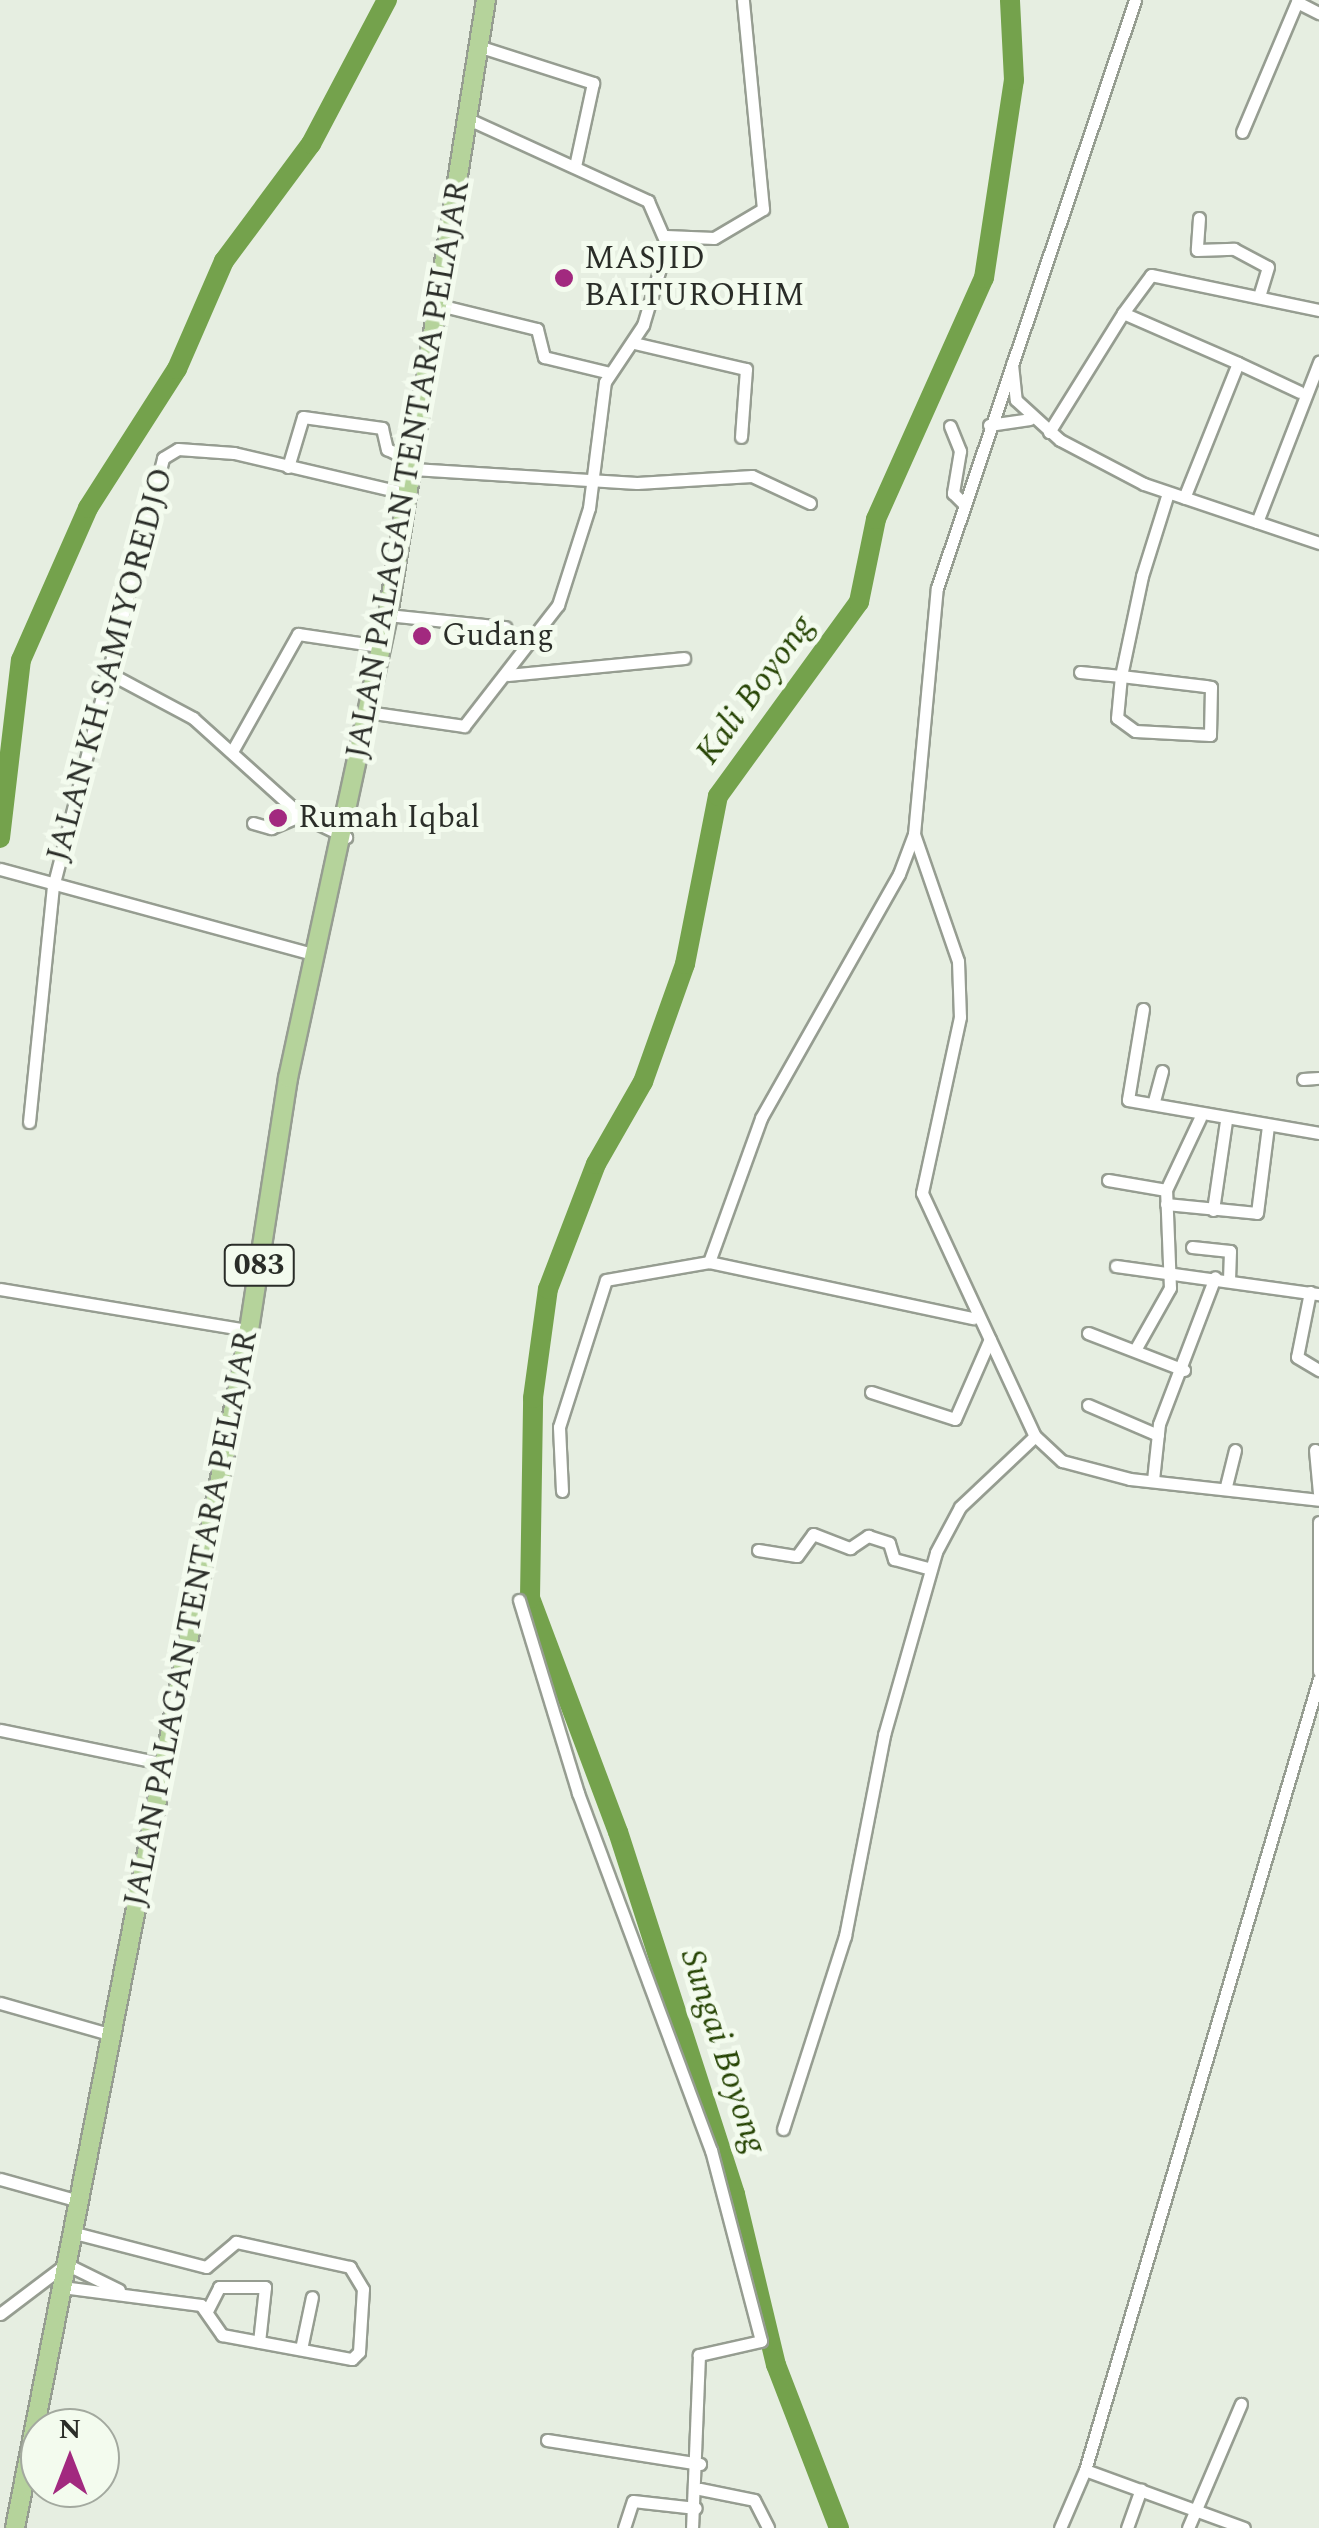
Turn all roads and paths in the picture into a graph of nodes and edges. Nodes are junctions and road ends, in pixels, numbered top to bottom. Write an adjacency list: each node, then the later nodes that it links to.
1 (486, 0): 6 (main road, JALAN PALAGAN TENTARA PELAJAR / 083)
2 (743, 0): 11 (street)
3 (1135, 0): 17 (street)
4 (1295, 1): 5 (street); 8 (street)
5 (1318, 10)
6 (480, 47): 7 (main road, JALAN PALAGAN TENTARA PELAJAR / 083); 9 (street)
7 (468, 119): 9 (street); 13 (main road, JALAN PALAGAN TENTARA PELAJAR / 083)
8 (1242, 132)
9 (575, 166): 11 (street)
10 (1198, 218): 12 (street)
11 (666, 236): 16 (street)
12 (1259, 297): 14 (street); 15 (street)
13 (439, 305): 20 (street); 27 (main road, JALAN PALAGAN TENTARA PELAJAR / 083)
14 (1319, 310)
15 (1122, 313): 19 (street); 25 (street)
16 (634, 343): 20 (street); 26 (street)
17 (1011, 357): 22 (street); 23 (street)
18 (1319, 362): 21 (street)
19 (1238, 363): 21 (street); 32 (street)
20 (610, 373): 29 (street)
21 (1300, 392): 35 (street)
22 (1030, 419): 23 (street); 25 (street)
23 (989, 425): 34 (street)
24 (950, 426): 34 (street)
25 (1049, 432): 30 (street)
26 (741, 437)
27 (414, 466): 28 (street); 29 (street); 31 (main road, JALAN PALAGAN TENTARA PELAJAR / 083)
28 (288, 467): 31 (street, JALAN KH SAMIYOREDJO); 41 (street, JALAN KH SAMIYOREDJO)
29 (592, 482): 33 (street); 43 (street)
30 (1168, 493): 32 (street); 44 (street)
31 (409, 494): 37 (main road, JALAN PALAGAN TENTARA PELAJAR / 083)
32 (1184, 498): 35 (street)
33 (810, 502)
34 (964, 504): 49 (street)
35 (1256, 522): 36 (street)
36 (1319, 542)
37 (388, 615): 38 (street); 39 (main road, JALAN PALAGAN TENTARA PELAJAR / 083)
38 (505, 627)
39 (379, 646): 45 (main road, JALAN PALAGAN TENTARA PELAJAR / 083); 46 (street)
40 (684, 658): 43 (street)
41 (105, 670): 46 (street); 52 (street, JALAN KH SAMIYOREDJO)
42 (1080, 672): 44 (street)
43 (508, 675): 45 (street)
44 (1121, 676): 44 (street)
45 (366, 712): 50 (main road, JALAN PALAGAN TENTARA PELAJAR / 083)
46 (234, 748): 47 (street)
47 (301, 815): 48 (street); 50 (street)
48 (253, 823)
49 (914, 834): 69 (street); 76 (street)
50 (346, 837): 53 (main road, JALAN PALAGAN TENTARA PELAJAR / 083)
51 (0, 870): 52 (street)
52 (53, 887): 53 (street); 61 (street, JALAN KH SAMIYOREDJO)
53 (317, 956): 77 (main road, JALAN PALAGAN TENTARA PELAJAR / 083)
54 (1143, 1009): 58 (street)
55 (1162, 1071): 58 (street)
56 (1319, 1078): 57 (street)
57 (1304, 1079)
58 (1154, 1101): 59 (street)
59 (1200, 1118): 60 (street); 65 (street)
60 (1226, 1121): 62 (street); 67 (street)
61 (30, 1122)
62 (1268, 1126): 63 (street); 67 (street)
63 (1319, 1133)
64 (1108, 1180): 65 (street)
65 (1166, 1190): 66 (street)
66 (1166, 1204): 67 (street); 71 (street)
67 (1213, 1210)
68 (1192, 1246): 73 (street)
69 (709, 1262): 76 (street); 91 (street)
70 (1116, 1266): 71 (street)
71 (1172, 1270): 72 (street); 80 (street)
72 (1214, 1277): 73 (street); 81 (street)
73 (1228, 1280): 75 (street)
74 (0, 1289): 77 (street)
75 (1314, 1293): 82 (street)
76 (973, 1318): 79 (street)
77 (249, 1330): 100 (main road, JALAN PALAGAN TENTARA PELAJAR / 083)
78 (1088, 1333): 80 (street)
79 (990, 1338): 83 (street); 86 (street)
80 (1134, 1350): 81 (street)
81 (1184, 1370): 85 (street)
82 (1319, 1370)
83 (871, 1392)
84 (1088, 1405): 85 (street)
85 (1158, 1435): 89 (street)
86 (1035, 1436): 89 (street); 95 (street)
87 (1235, 1450): 90 (street)
88 (1315, 1450): 92 (street)
89 (1153, 1480): 90 (street)
90 (1226, 1486): 92 (street)
91 (562, 1491)
92 (1319, 1496)
93 (1319, 1522): 97 (street)
94 (758, 1550): 95 (street)
95 (931, 1570): 103 (street)
96 (520, 1600): 117 (street)
97 (1319, 1671)
98 (1319, 1680): 118 (street)
99 (0, 1730): 100 (street)
100 (165, 1764): 102 (main road, JALAN PALAGAN TENTARA PELAJAR / 083)
101 (0, 2003): 102 (street)
102 (112, 2035): 105 (main road, JALAN PALAGAN TENTARA PELAJAR / 083)
103 (783, 2129)
104 (0, 2179): 105 (street)
105 (79, 2201): 106 (main road, JALAN PALAGAN TENTARA PELAJAR / 083)
106 (71, 2232): 107 (main road, JALAN PALAGAN TENTARA PELAJAR / 083); 114 (street)
107 (66, 2264): 108 (main road, JALAN PALAGAN TENTARA PELAJAR / 083); 109 (street); 112 (street)
108 (62, 2287): 109 (street); 123 (main road, JALAN PALAGAN TENTARA PELAJAR / 083)
109 (119, 2290): 111 (street)
110 (312, 2297): 114 (street)
111 (207, 2311): 113 (street); 113 (street)
112 (0, 2314)
113 (259, 2342): 114 (street)
114 (302, 2350)
115 (1240, 2404): 122 (street)
116 (547, 2440): 117 (street)
117 (700, 2464): 119 (street)
118 (1086, 2470): 120 (street); 127 (street)
119 (700, 2488): 121 (street); 126 (street)
120 (1141, 2489): 122 (street); 128 (street)
121 (696, 2508): 124 (street); 125 (street)
122 (1198, 2510): 129 (street); 130 (street)
123 (14, 2528)
124 (624, 2528)
125 (692, 2528)
126 (768, 2528)
127 (1060, 2528)
128 (1127, 2528)
129 (1188, 2528)
130 (1244, 2528)

